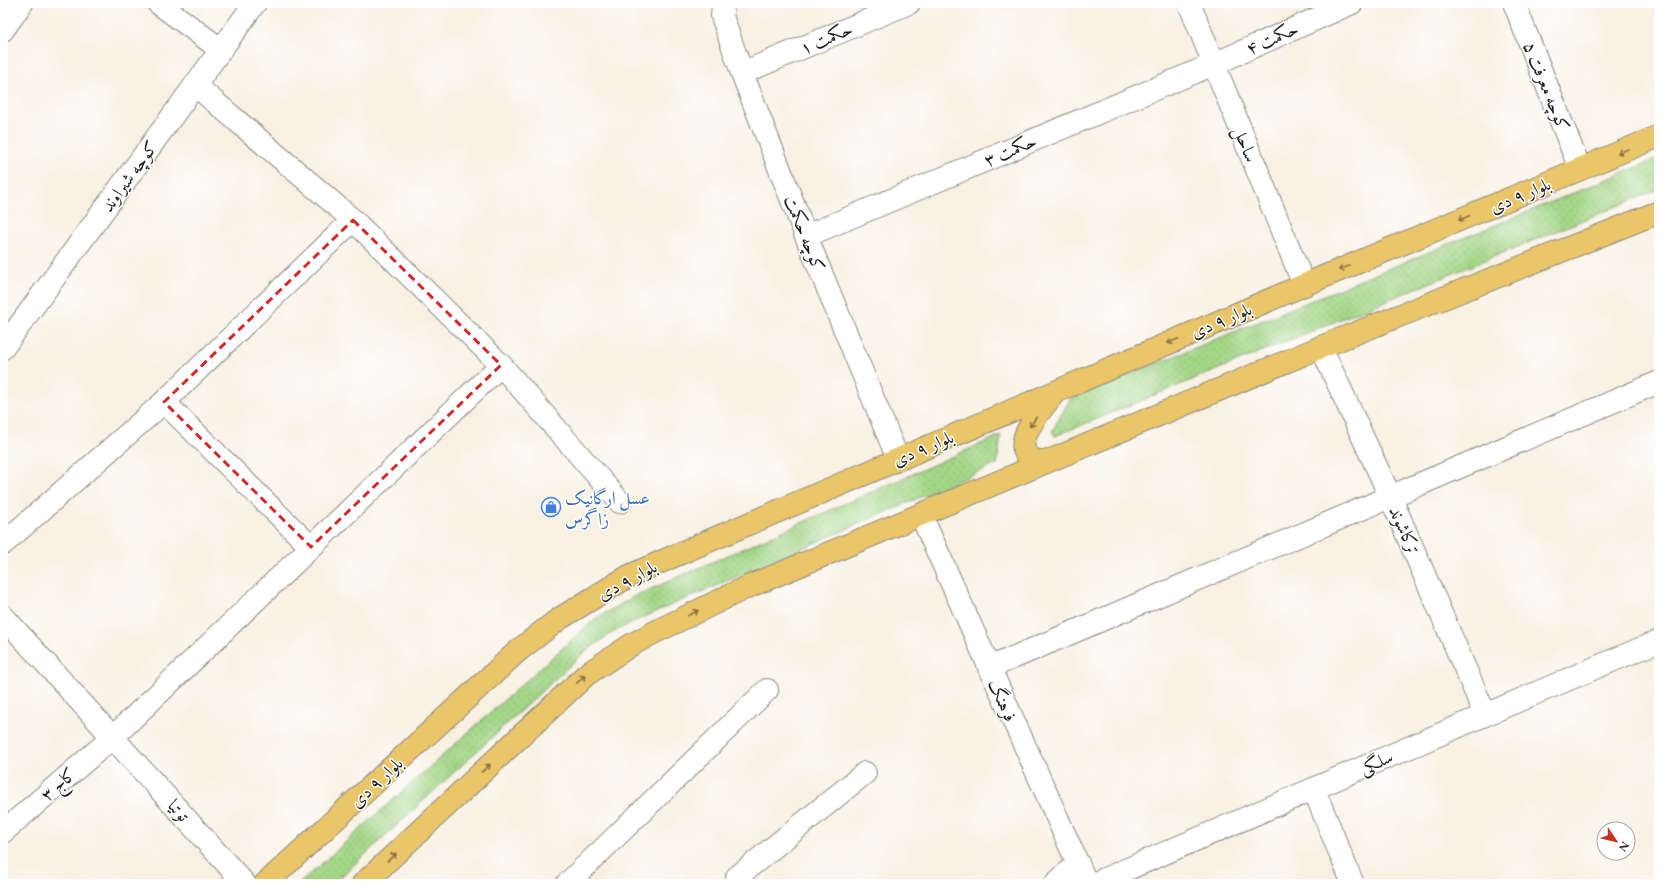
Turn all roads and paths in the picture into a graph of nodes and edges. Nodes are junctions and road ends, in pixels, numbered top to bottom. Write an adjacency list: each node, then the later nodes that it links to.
1 (22, 3): 9 (street)
2 (158, 3): 10 (street)
3 (255, 3): 10 (street, کوچه شیراوند)
4 (723, 3): 12 (street, کوچه حکمت)
5 (909, 3): 12 (street, حکمت ۱)
6 (1189, 3): 11 (street, ساحل)
7 (1352, 3): 11 (street, حکمت ۴)
8 (1514, 3): 15 (street, کوچه معرفت ۵)
9 (3, 30)
10 (220, 49): 13 (street, کوچه شیراوند)
11 (1214, 64): 18 (street, حکمت ۳); 19 (street, ساحل)
12 (742, 73): 18 (street, کوچه حکمت)
13 (195, 85): 17 (street); 21 (street, کوچه شیراوند)
14 (1659, 136): 15 (main road, بلوار ۹ دی, one-way to 15)
15 (1580, 169): 19 (main road, بلوار ۹ دی, one-way to 19)
16 (1659, 212): 20 (main road)
17 (353, 220): 22 (street); 25 (street)
18 (806, 236): 26 (street, کوچه حکمت)
19 (1304, 285): 24 (main road, بلوار ۹ دی, one-way to 24)
20 (1321, 347): 27 (main road); 28 (street, ترکاشوند)
21 (3, 348)
22 (501, 364): 29 (street); 32 (street, کاج ۳)
23 (1659, 382): 28 (street)
24 (1056, 391): 26 (main road, بلوار ۹ دی); 27 (main road, one-way to 27)
25 (164, 402): 31 (street); 32 (street)
26 (898, 459): 44 (main road, بلوار ۹ دی)
27 (1048, 462): 30 (main road)
28 (1390, 496): 35 (street); 37 (street, ترکاشوند)
29 (620, 502)
30 (921, 515): 35 (street, فرهنگ); 45 (main road, one-way to 30)
31 (3, 544)
32 (311, 547): 38 (street, کاج ۳)
33 (3, 616): 38 (street, توتیا)
34 (1659, 641): 37 (street, سلگی)
35 (989, 668): 42 (street, فرهنگ)
36 (767, 690): 46 (street)
37 (1485, 714): 40 (street, سلگی)
38 (114, 737): 41 (street, کاج ۳); 43 (street, توتیا)
39 (865, 773): 47 (street)
40 (1314, 790): 50 (street, سلگی); 51 (street)
41 (3, 832)
42 (1078, 863): 48 (street); 49 (street, فرهنگ)
43 (245, 884)
44 (265, 884)
45 (363, 884)
46 (567, 884)
47 (743, 884)
48 (1055, 884)
49 (1087, 884)
50 (1093, 884)
51 (1353, 884)

